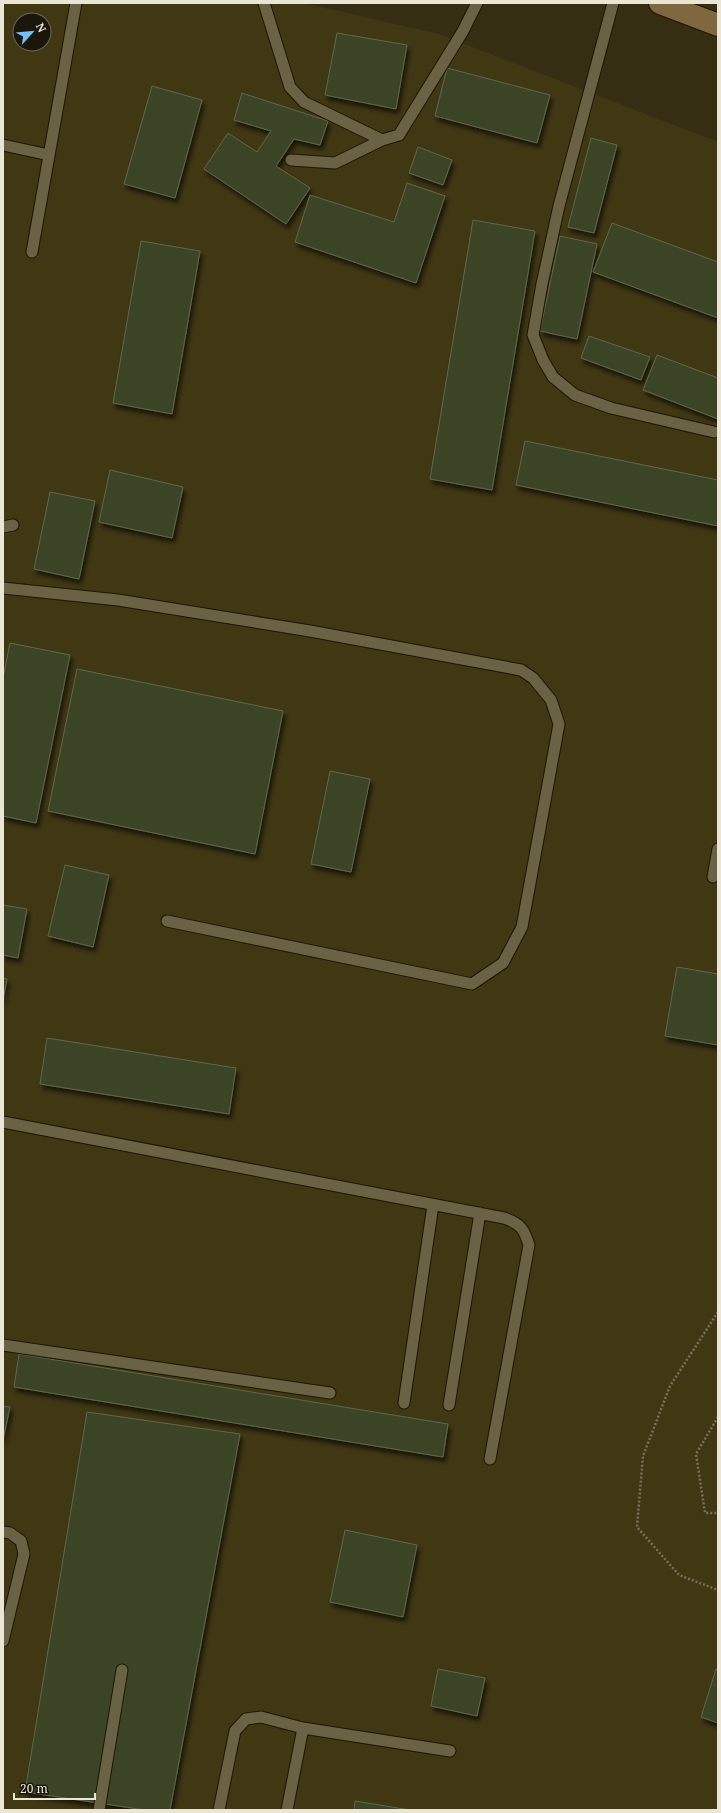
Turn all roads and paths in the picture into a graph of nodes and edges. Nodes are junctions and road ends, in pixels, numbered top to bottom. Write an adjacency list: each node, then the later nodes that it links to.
1 (76, 3): 9 (lane)
2 (264, 3): 7 (lane)
3 (477, 3): 7 (lane)
4 (612, 3): 12 (lane)
5 (660, 3): 6 (main road)
6 (718, 25)
7 (382, 140): 10 (lane)
8 (3, 145): 9 (lane)
9 (49, 155): 11 (lane)
10 (291, 160)
11 (32, 252)
12 (714, 432)
13 (3, 588): 16 (lane)
14 (718, 849): 15 (lane)
15 (713, 877)
16 (167, 921)
17 (3, 1122): 18 (lane)
18 (433, 1205): 19 (lane); 23 (lane)
19 (480, 1213): 24 (lane); 26 (lane)
20 (718, 1312): 29 (path)
21 (3, 1345): 22 (lane)
22 (330, 1393)
23 (404, 1403)
24 (449, 1405)
25 (718, 1417): 27 (path)
26 (490, 1459)
27 (718, 1513)
28 (3, 1532): 30 (lane)
29 (718, 1590)
30 (3, 1640)
31 (122, 1670): 34 (lane)
32 (303, 1728): 33 (lane); 35 (lane); 36 (lane)
33 (450, 1751)
34 (99, 1810)
35 (219, 1810)
36 (287, 1810)

